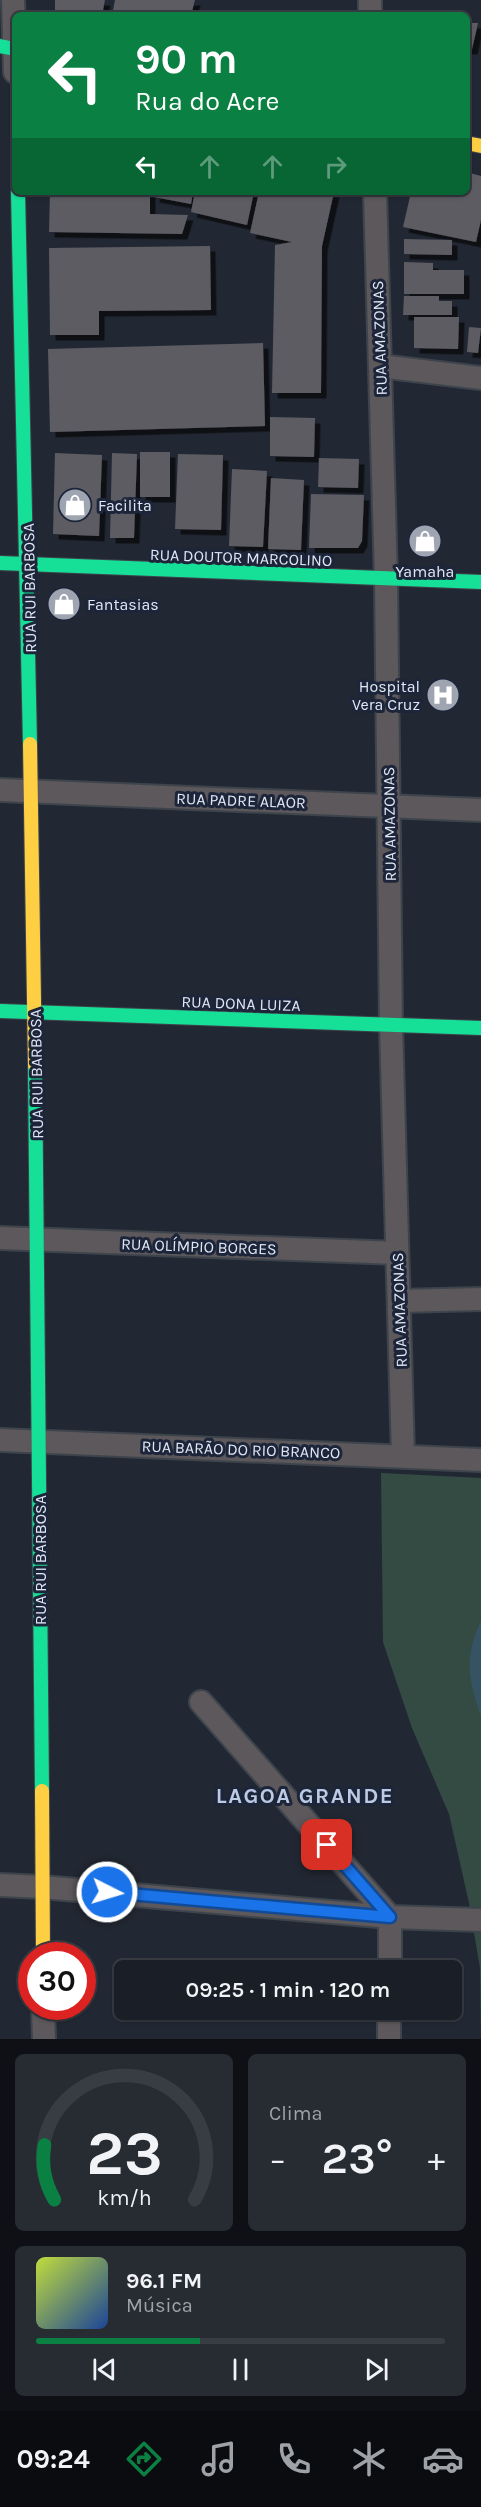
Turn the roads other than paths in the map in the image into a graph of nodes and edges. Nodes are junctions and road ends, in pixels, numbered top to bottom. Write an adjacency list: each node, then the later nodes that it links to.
1 (18, 195): 6 (street, RUA RUI BARBOSA)
2 (375, 195): 3 (street, RUA AMAZONAS)
3 (380, 366): 4 (street); 7 (street, RUA AMAZONAS)
4 (481, 378)
5 (0, 563): 6 (street, RUA DOUTOR MARCOLINO)
6 (28, 565): 7 (street, RUA DOUTOR MARCOLINO); 10 (street, RUA RUI BARBOSA)
7 (386, 579): 8 (street, RUA DOUTOR MARCOLINO); 11 (street, RUA AMAZONAS)
8 (481, 582)
9 (0, 790): 10 (street, RUA PADRE ALAOR)
10 (32, 792): 11 (street, RUA PADRE ALAOR); 14 (street, RUA RUI BARBOSA)
11 (389, 806): 12 (street, RUA PADRE ALAOR); 15 (street, RUA AMAZONAS)
12 (481, 810)
13 (0, 1011): 14 (street, RUA DONA LUIZA)
14 (35, 1012): 15 (street, RUA DONA LUIZA); 18 (street, RUA RUI BARBOSA)
15 (391, 1025): 16 (street, RUA DONA LUIZA); 19 (street, RUA AMAZONAS)
16 (481, 1028)
17 (0, 1238): 18 (street, RUA OLÍMPIO BORGES)
18 (37, 1240): 19 (street, RUA OLÍMPIO BORGES); 23 (street, RUA RUI BARBOSA)
19 (397, 1253): 21 (street, RUA AMAZONAS)
20 (481, 1299): 21 (street)
21 (399, 1301): 24 (street, RUA AMAZONAS)
22 (0, 1440): 23 (street, RUA BARÃO DO RIO BRANCO)
23 (39, 1441): 24 (street, RUA BARÃO DO RIO BRANCO); 28 (street, RUA RUI BARBOSA)
24 (403, 1456): 25 (street, RUA BARÃO DO RIO BRANCO)
25 (481, 1460)
26 (201, 1701): 29 (street)
27 (0, 1885): 28 (street)
28 (42, 1887): 29 (street); 31 (street, RUA RUI BARBOSA)
29 (390, 1917): 30 (street); 32 (street)
30 (481, 1920)
31 (43, 1942)
32 (390, 1960)
33 (43, 2020): 35 (street)
34 (389, 2020): 36 (street)
35 (44, 2039)
36 (389, 2039)

